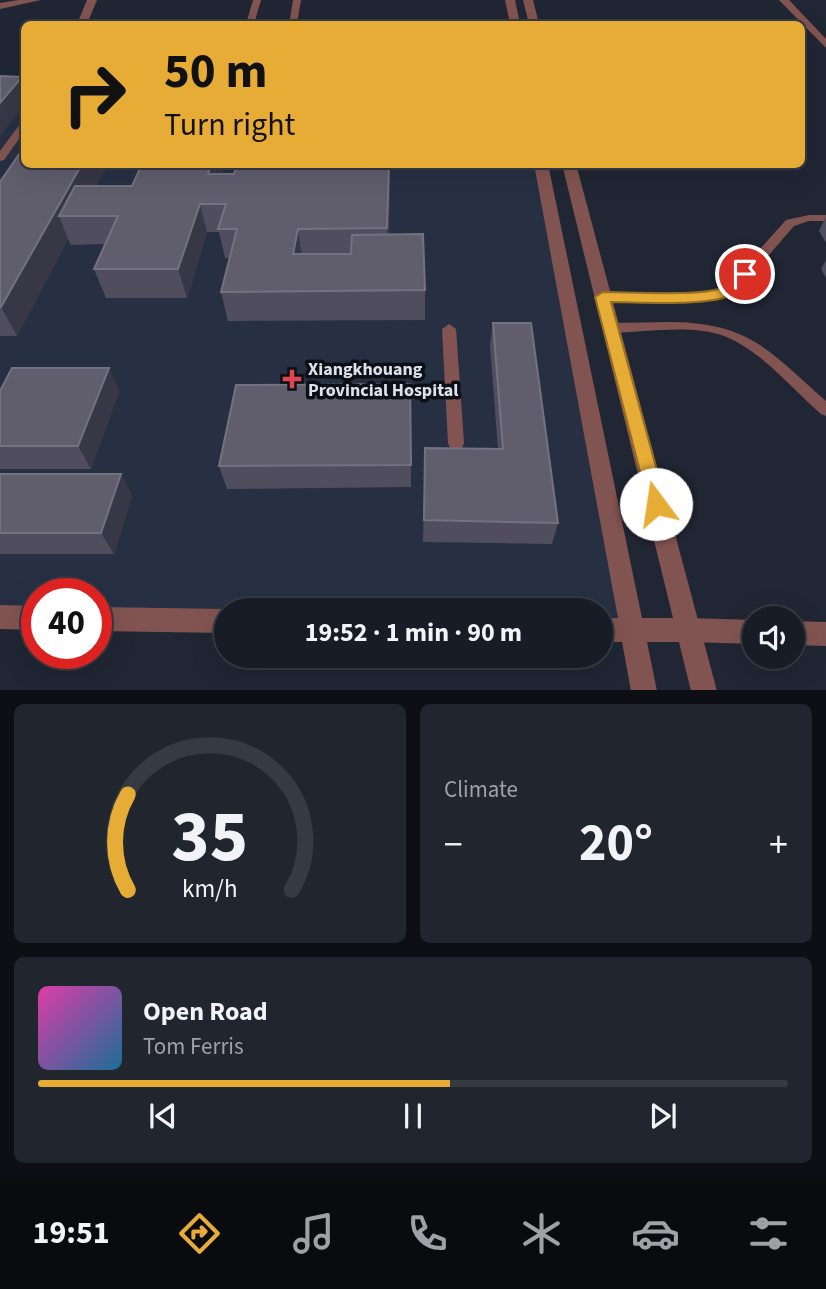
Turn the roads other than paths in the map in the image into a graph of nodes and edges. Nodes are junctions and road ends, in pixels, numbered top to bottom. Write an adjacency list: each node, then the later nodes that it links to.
1 (36, 0): 8 (street)
2 (92, 0): 9 (street)
3 (257, 0): 10 (lane)
4 (297, 0): 11 (lane)
5 (510, 0): 12 (street)
6 (528, 0): 13 (street)
7 (784, 0): 14 (street)
8 (0, 6)
9 (83, 21)
10 (251, 21)
11 (294, 21)
12 (514, 21)
13 (533, 21)
14 (804, 21)
15 (805, 22): 16 (street)
16 (826, 45)
17 (21, 130): 18 (lane)
18 (0, 158)
19 (542, 168): 32 (street)
20 (570, 168): 22 (street)
21 (826, 218): 22 (lane)
22 (603, 297): 23 (street)
23 (611, 328): 25 (lane); 33 (street)
24 (449, 329): 26 (lane)
25 (826, 410)
26 (456, 443)
27 (0, 617): 28 (street)
28 (21, 618)
29 (112, 618): 30 (street)
30 (214, 621)
31 (613, 630): 32 (street)
32 (632, 630): 33 (street); 37 (street)
33 (689, 630): 34 (street); 38 (street)
34 (742, 632)
35 (805, 633): 36 (street)
36 (826, 634)
37 (644, 690)
38 (704, 690)

